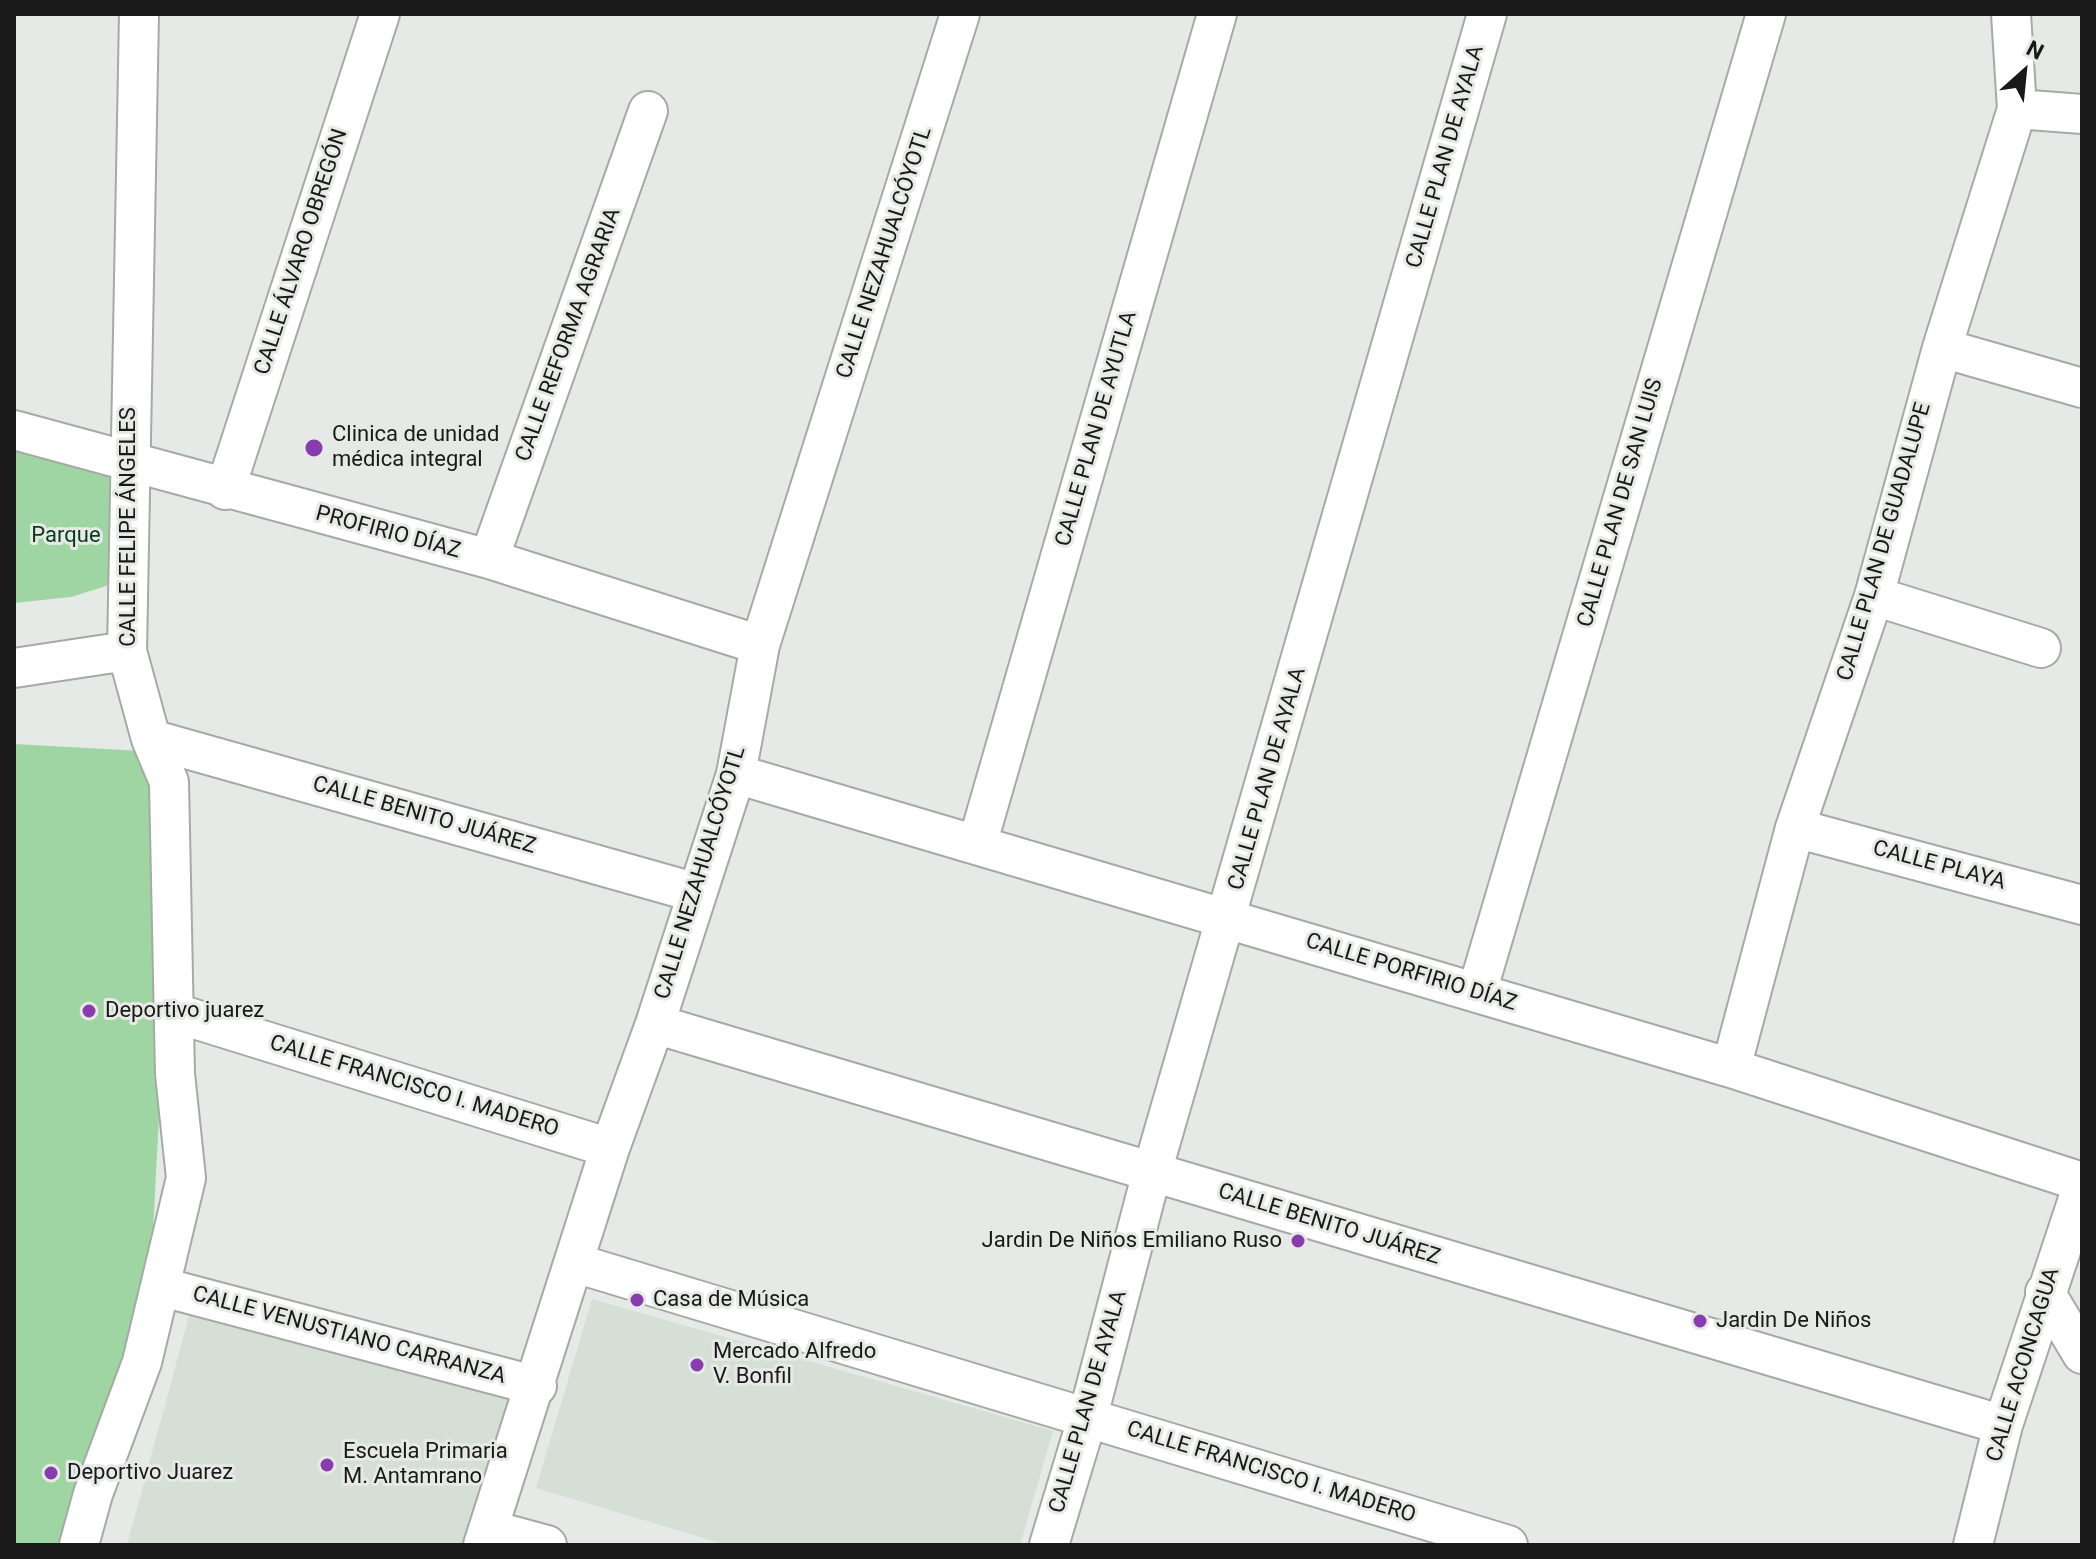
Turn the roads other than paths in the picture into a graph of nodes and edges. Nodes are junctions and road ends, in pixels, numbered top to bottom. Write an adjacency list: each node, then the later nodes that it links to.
1 (139, 14): 14 (street, CALLE FELIPE ÁNGELES)
2 (380, 14): 15 (street, CALLE ÁLVARO OBREGÓN)
3 (960, 14): 18 (street, CALLE NEZAHUALCÓYOTL)
4 (1217, 14): 25 (street, CALLE PLAN DE AYUTLA)
5 (1487, 14): 28 (street, CALLE PLAN DE AYALA)
6 (1766, 14): 29 (street, CALLE PLAN DE SAN LUIS)
7 (2011, 14): 8 (street, CALLE PLAN DE GUADALUPE)
8 (2017, 109): 10 (street); 11 (street, CALLE PLAN DE GUADALUPE)
9 (648, 111): 16 (street, CALLE REFORMA AGRARIA)
10 (2082, 114)
11 (1942, 348): 12 (street); 17 (street, CALLE PLAN DE GUADALUPE)
12 (2082, 388)
13 (14, 430): 14 (street, PROFIRIO DÍAZ)
14 (129, 464): 15 (street, PROFIRIO DÍAZ); 20 (street, CALLE FELIPE ÁNGELES)
15 (225, 490): 16 (street, PROFIRIO DÍAZ)
16 (489, 559): 18 (street, PROFIRIO DÍAZ)
17 (1874, 596): 19 (street); 24 (street, CALLE PLAN DE GUADALUPE)
18 (760, 645): 23 (street, CALLE NEZAHUALCÓYOTL)
19 (2041, 648)
20 (127, 651): 21 (street); 22 (street, CALLE FELIPE ÁNGELES)
21 (14, 668)
22 (151, 739): 26 (street, CALLE BENITO JUÁREZ); 30 (street, CALLE FELIPE ÁNGELES)
23 (736, 774): 25 (street, CALLE PORFIRIO DÍAZ); 26 (street, CALLE NEZAHUALCÓYOTL)
24 (1795, 828): 27 (street, CALLE PLAYA); 32 (street, CALLE PLAN DE GUADALUPE)
25 (977, 845): 28 (street, CALLE PORFIRIO DÍAZ)
26 (697, 893): 31 (street, CALLE NEZAHUALCÓYOTL)
27 (2082, 905)
28 (1228, 918): 29 (street, CALLE PORFIRIO DÍAZ); 34 (street, CALLE PLAN DE AYALA)
29 (1477, 992): 32 (street, CALLE PORFIRIO DÍAZ)
30 (172, 1012): 33 (street, CALLE FRANCISCO I. MADERO); 37 (street, CALLE FELIPE ÁNGELES)
31 (655, 1024): 33 (street, CALLE NEZAHUALCÓYOTL); 34 (street, CALLE BENITO JUÁREZ)
32 (1731, 1068): 35 (street, CALLE PORFIRIO DÍAZ)
33 (610, 1148): 36 (street, CALLE NEZAHUALCÓYOTL)
34 (1152, 1172): 41 (street, CALLE PLAN DE AYALA); 42 (street, CALLE BENITO JUÁREZ)
35 (2082, 1184): 38 (street, CALLE ACONCAGUA)
36 (575, 1263): 40 (street, CALLE NEZAHUALCÓYOTL); 41 (street, CALLE FRANCISCO I. MADERO)
37 (162, 1287): 40 (street, CALLE VENUSTIANO CARRANZA); 44 (street, CALLE FELIPE ÁNGELES)
38 (2045, 1292): 39 (street); 42 (street, CALLE ACONCAGUA)
39 (2082, 1354)
40 (537, 1386): 43 (street, CALLE NEZAHUALCÓYOTL)
41 (1088, 1416): 46 (street, CALLE PLAN DE AYALA); 47 (street, CALLE FRANCISCO I. MADERO)
42 (2003, 1425): 48 (street, CALLE ACONCAGUA)
43 (486, 1537): 45 (street)
44 (79, 1545)
45 (547, 1545)
46 (1049, 1545)
47 (1508, 1545)
48 (1973, 1545)

